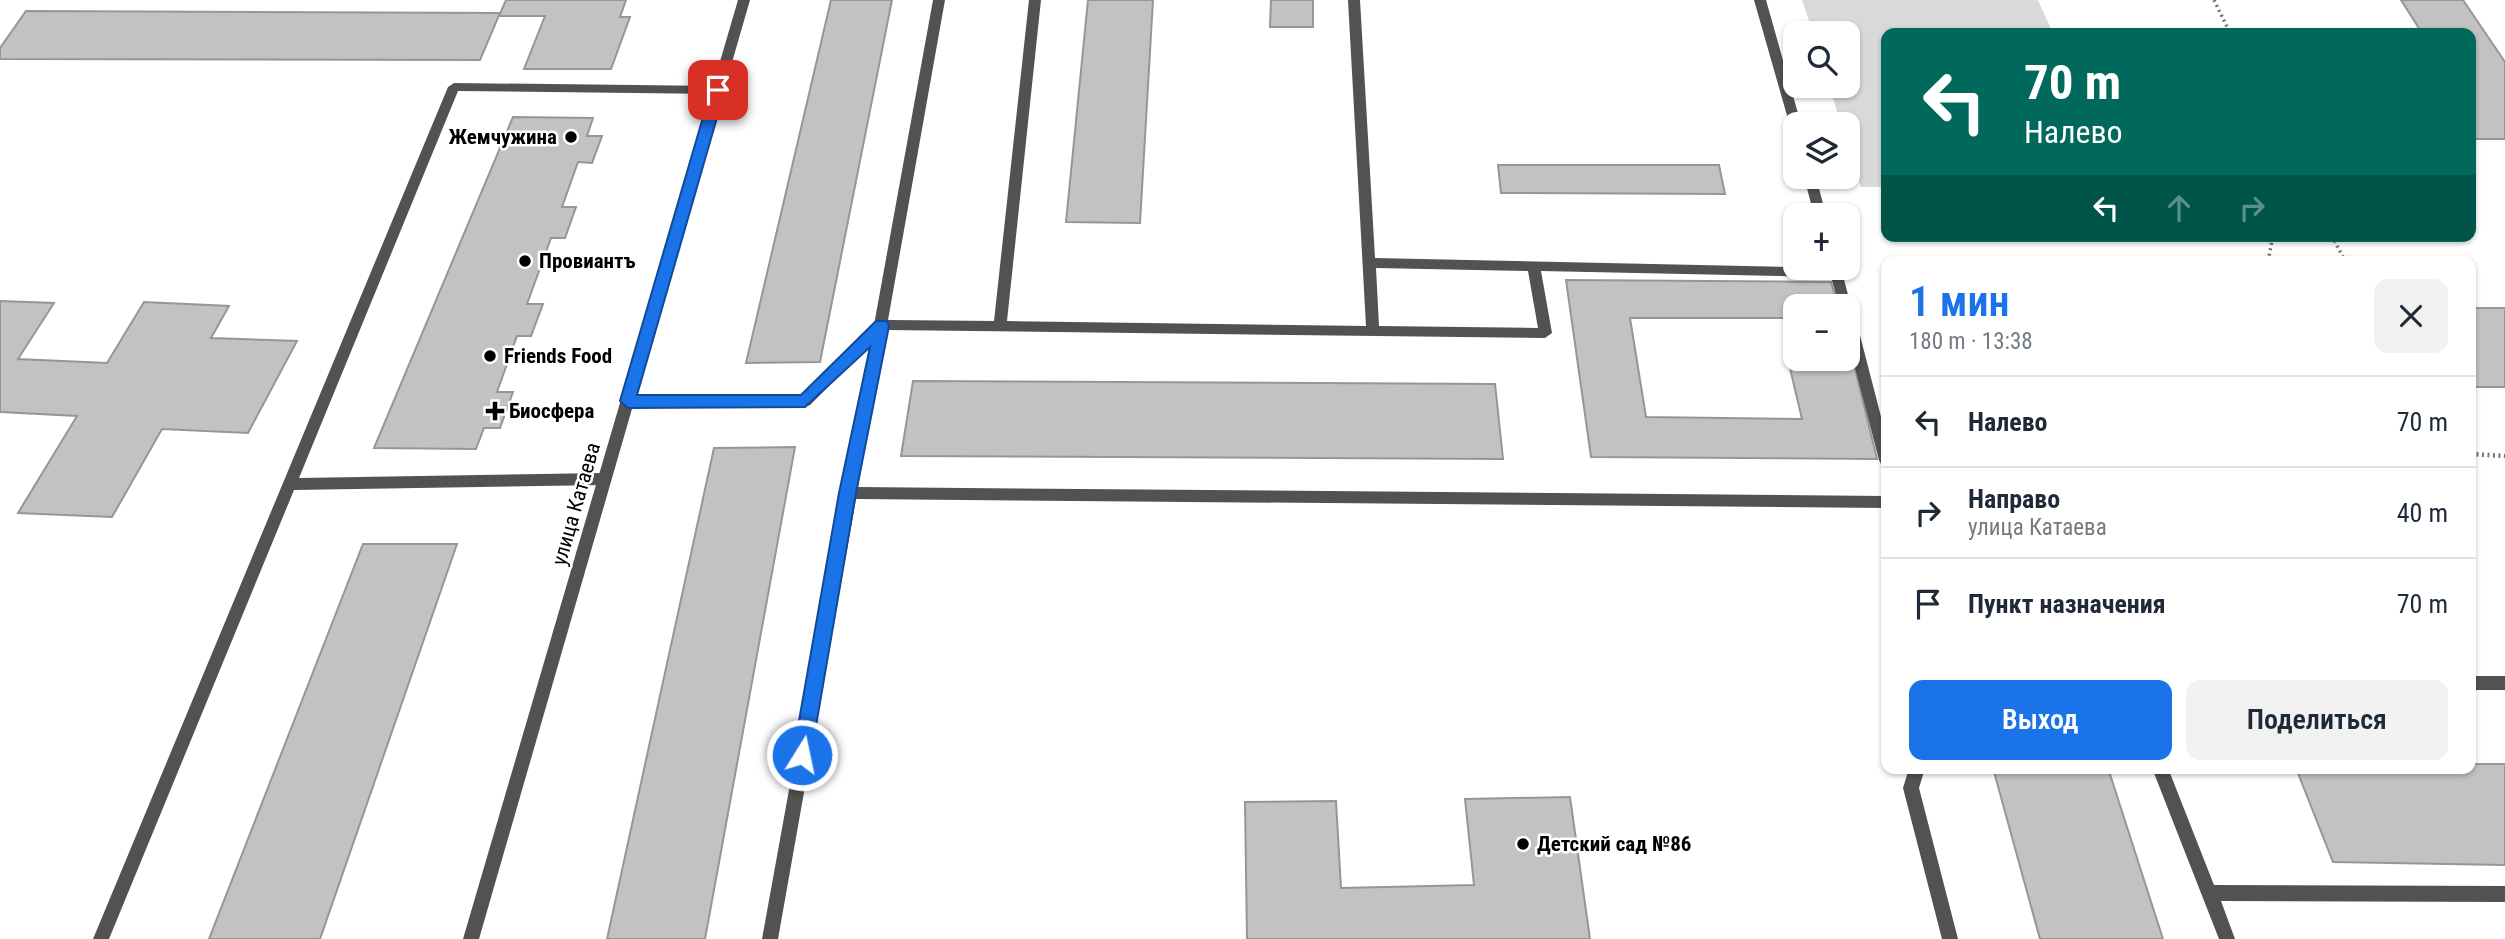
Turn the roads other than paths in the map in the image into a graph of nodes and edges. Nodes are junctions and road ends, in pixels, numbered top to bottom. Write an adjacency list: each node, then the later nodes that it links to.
1 (744, 0): 6 (street, улица Катаева)
2 (939, 0): 11 (street)
3 (1035, 0): 12 (street)
4 (1354, 0): 8 (street)
5 (1760, 0): 7 (street)
6 (718, 90): 15 (street, улица Катаева); 18 (street)
7 (1792, 112)
8 (1370, 263): 9 (street); 13 (street)
9 (1534, 265): 10 (street); 13 (street)
10 (1783, 269)
11 (882, 326): 12 (street); 15 (street); 19 (street)
12 (1000, 327): 13 (street)
13 (1373, 331)
14 (1860, 361): 16 (street)
15 (628, 401): 17 (street, улица Катаева)
16 (1881, 441)
17 (604, 479): 18 (street); 28 (street, улица Катаева)
18 (290, 484): 27 (street)
19 (848, 493): 20 (street); 29 (street)
20 (1881, 502)
21 (2476, 683): 22 (street)
22 (2505, 683)
23 (1915, 774): 30 (street)
24 (2162, 774): 25 (street)
25 (2208, 892): 26 (street); 31 (street)
26 (2505, 894)
27 (101, 939)
28 (471, 939)
29 (769, 939)
30 (1950, 939)
31 (2227, 939)

